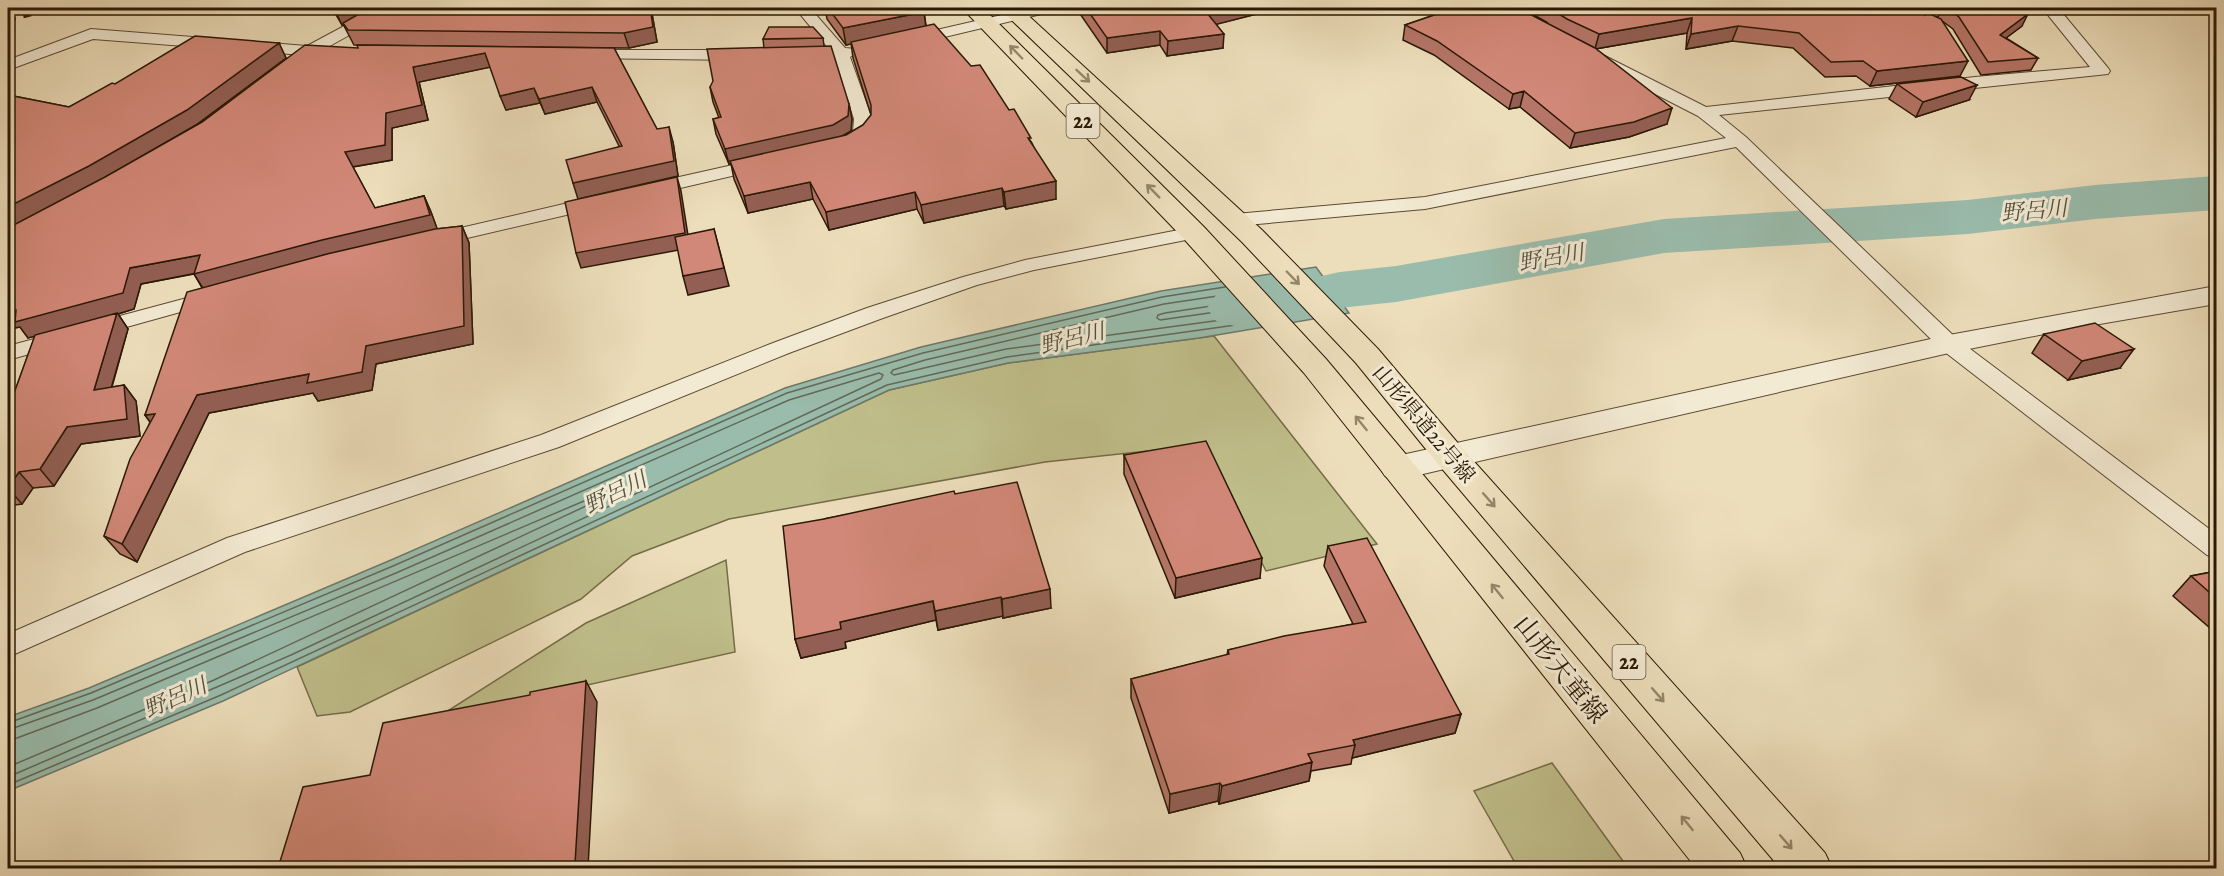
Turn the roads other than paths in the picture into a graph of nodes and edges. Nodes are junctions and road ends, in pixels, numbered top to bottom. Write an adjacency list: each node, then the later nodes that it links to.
1 (404, 8): 10 (lane)
2 (802, 8): 12 (lane)
3 (1049, 8): 5 (lane)
4 (2060, 8): 19 (lane)
5 (1013, 11): 6 (lane); 24 (main road, 山形県道22号線 / 22, one-way to 24)
6 (979, 15): 7 (lane); 25 (main road, 22, one-way to 6)
7 (900, 42)
8 (865, 49): 12 (lane)
9 (1581, 50): 20 (lane)
10 (307, 52): 11 (lane); 17 (lane); 18 (lane)
11 (342, 52)
12 (841, 53): 14 (lane); 22 (lane)
13 (567, 54): 15 (lane)
14 (786, 54)
15 (753, 55)
16 (1964, 64): 19 (lane)
17 (8, 65)
18 (290, 65)
19 (1975, 82): 20 (lane)
20 (1704, 112): 21 (lane)
21 (1740, 141): 24 (lane); 29 (lane)
22 (830, 148)
23 (784, 159): 26 (lane)
24 (1244, 228): 31 (main road, 山形県道22号線 / 22, one-way to 31)
25 (1201, 240): 32 (main road, 22, one-way to 25); 34 (lane)
26 (408, 245)
27 (233, 291): 30 (lane)
28 (2217, 295): 29 (street)
29 (1949, 344): 31 (street); 33 (lane)
30 (8, 353)
31 (1450, 456): 32 (street); 36 (main road, 山形県道22号線 / 22, one-way to 36)
32 (1398, 468): 35 (main road, 山形天童線 / 22, one-way to 32)
33 (2217, 548)
34 (8, 646)
35 (1724, 868)
36 (1809, 868)

